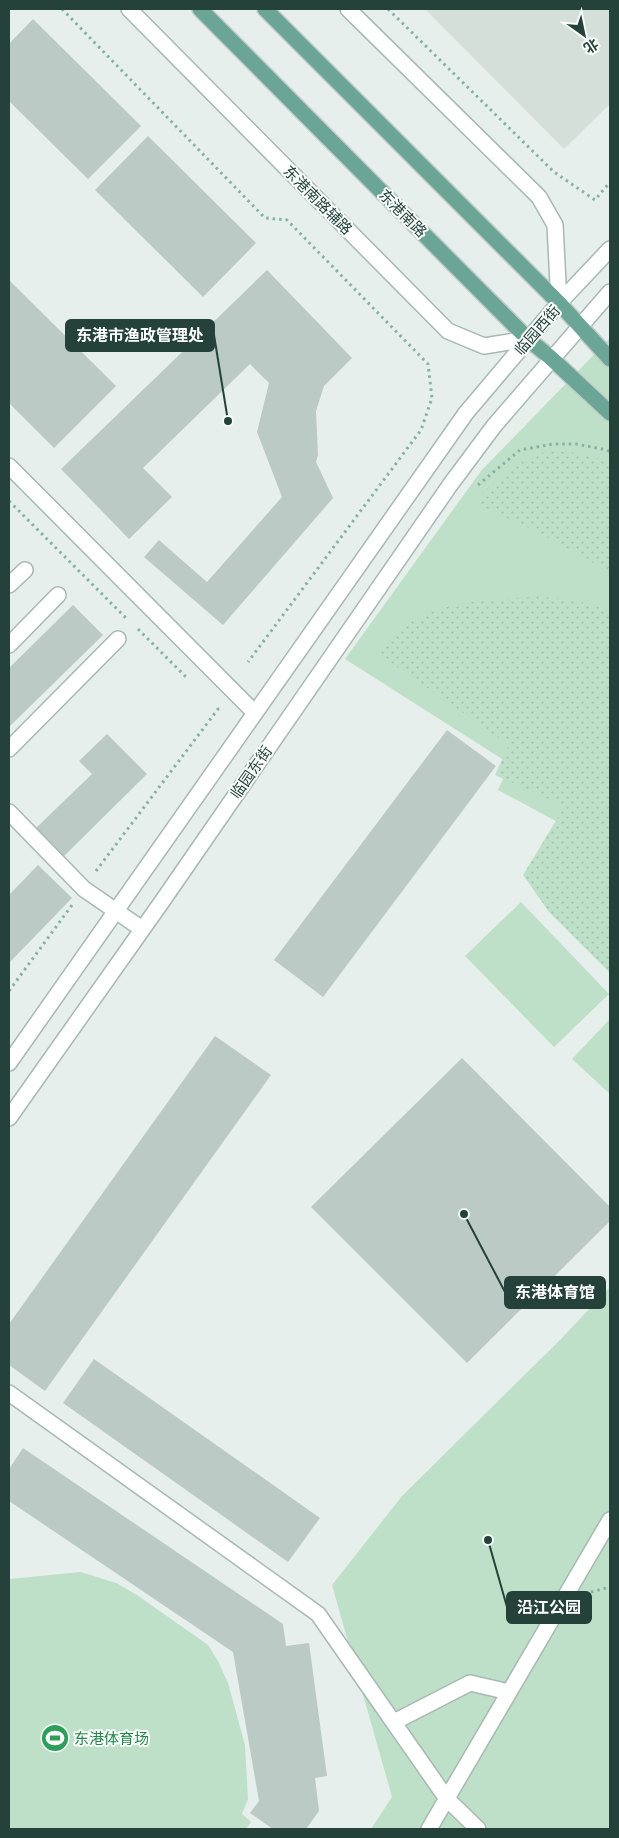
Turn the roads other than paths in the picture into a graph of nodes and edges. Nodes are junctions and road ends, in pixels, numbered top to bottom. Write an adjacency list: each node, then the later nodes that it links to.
1 (129, 9): 9 (street, 东港南路辅路)
2 (200, 9): 9 (main road, 东港南路)
3 (265, 9): 7 (main road)
4 (348, 9): 7 (street)
5 (610, 249): 7 (street, 临园西街)
6 (610, 292): 8 (street, 临园西街)
7 (559, 303): 8 (main road); 9 (street, 临园西街)
8 (580, 328): 10 (street, 临园西街); 11 (main road)
9 (528, 339): 10 (main road, 东港南路); 12 (street, 临园西街)
10 (551, 358): 13 (main road, 东港南路); 14 (street, 临园西街)
11 (610, 359)
12 (466, 413): 21 (street, 临园东街)
13 (610, 413)
14 (494, 426): 25 (street, 临园东街)
15 (9, 466): 21 (street)
16 (24, 570): 17 (street)
17 (9, 585)
18 (58, 596): 20 (street)
19 (118, 639): 22 (street)
20 (9, 645)
21 (256, 713): 24 (street, 临园东街)
22 (9, 749)
23 (9, 812): 24 (street)
24 (115, 912): 25 (street); 26 (street, 临园东街)
25 (142, 929): 27 (street, 临园东街)
26 (9, 1063)
27 (9, 1118)
28 (9, 1394): 31 (street)
29 (610, 1520): 30 (street)
30 (509, 1692): 31 (street); 32 (street)
31 (394, 1722): 32 (street)
32 (447, 1799): 33 (street); 34 (street)
33 (429, 1829)
34 (478, 1829)

